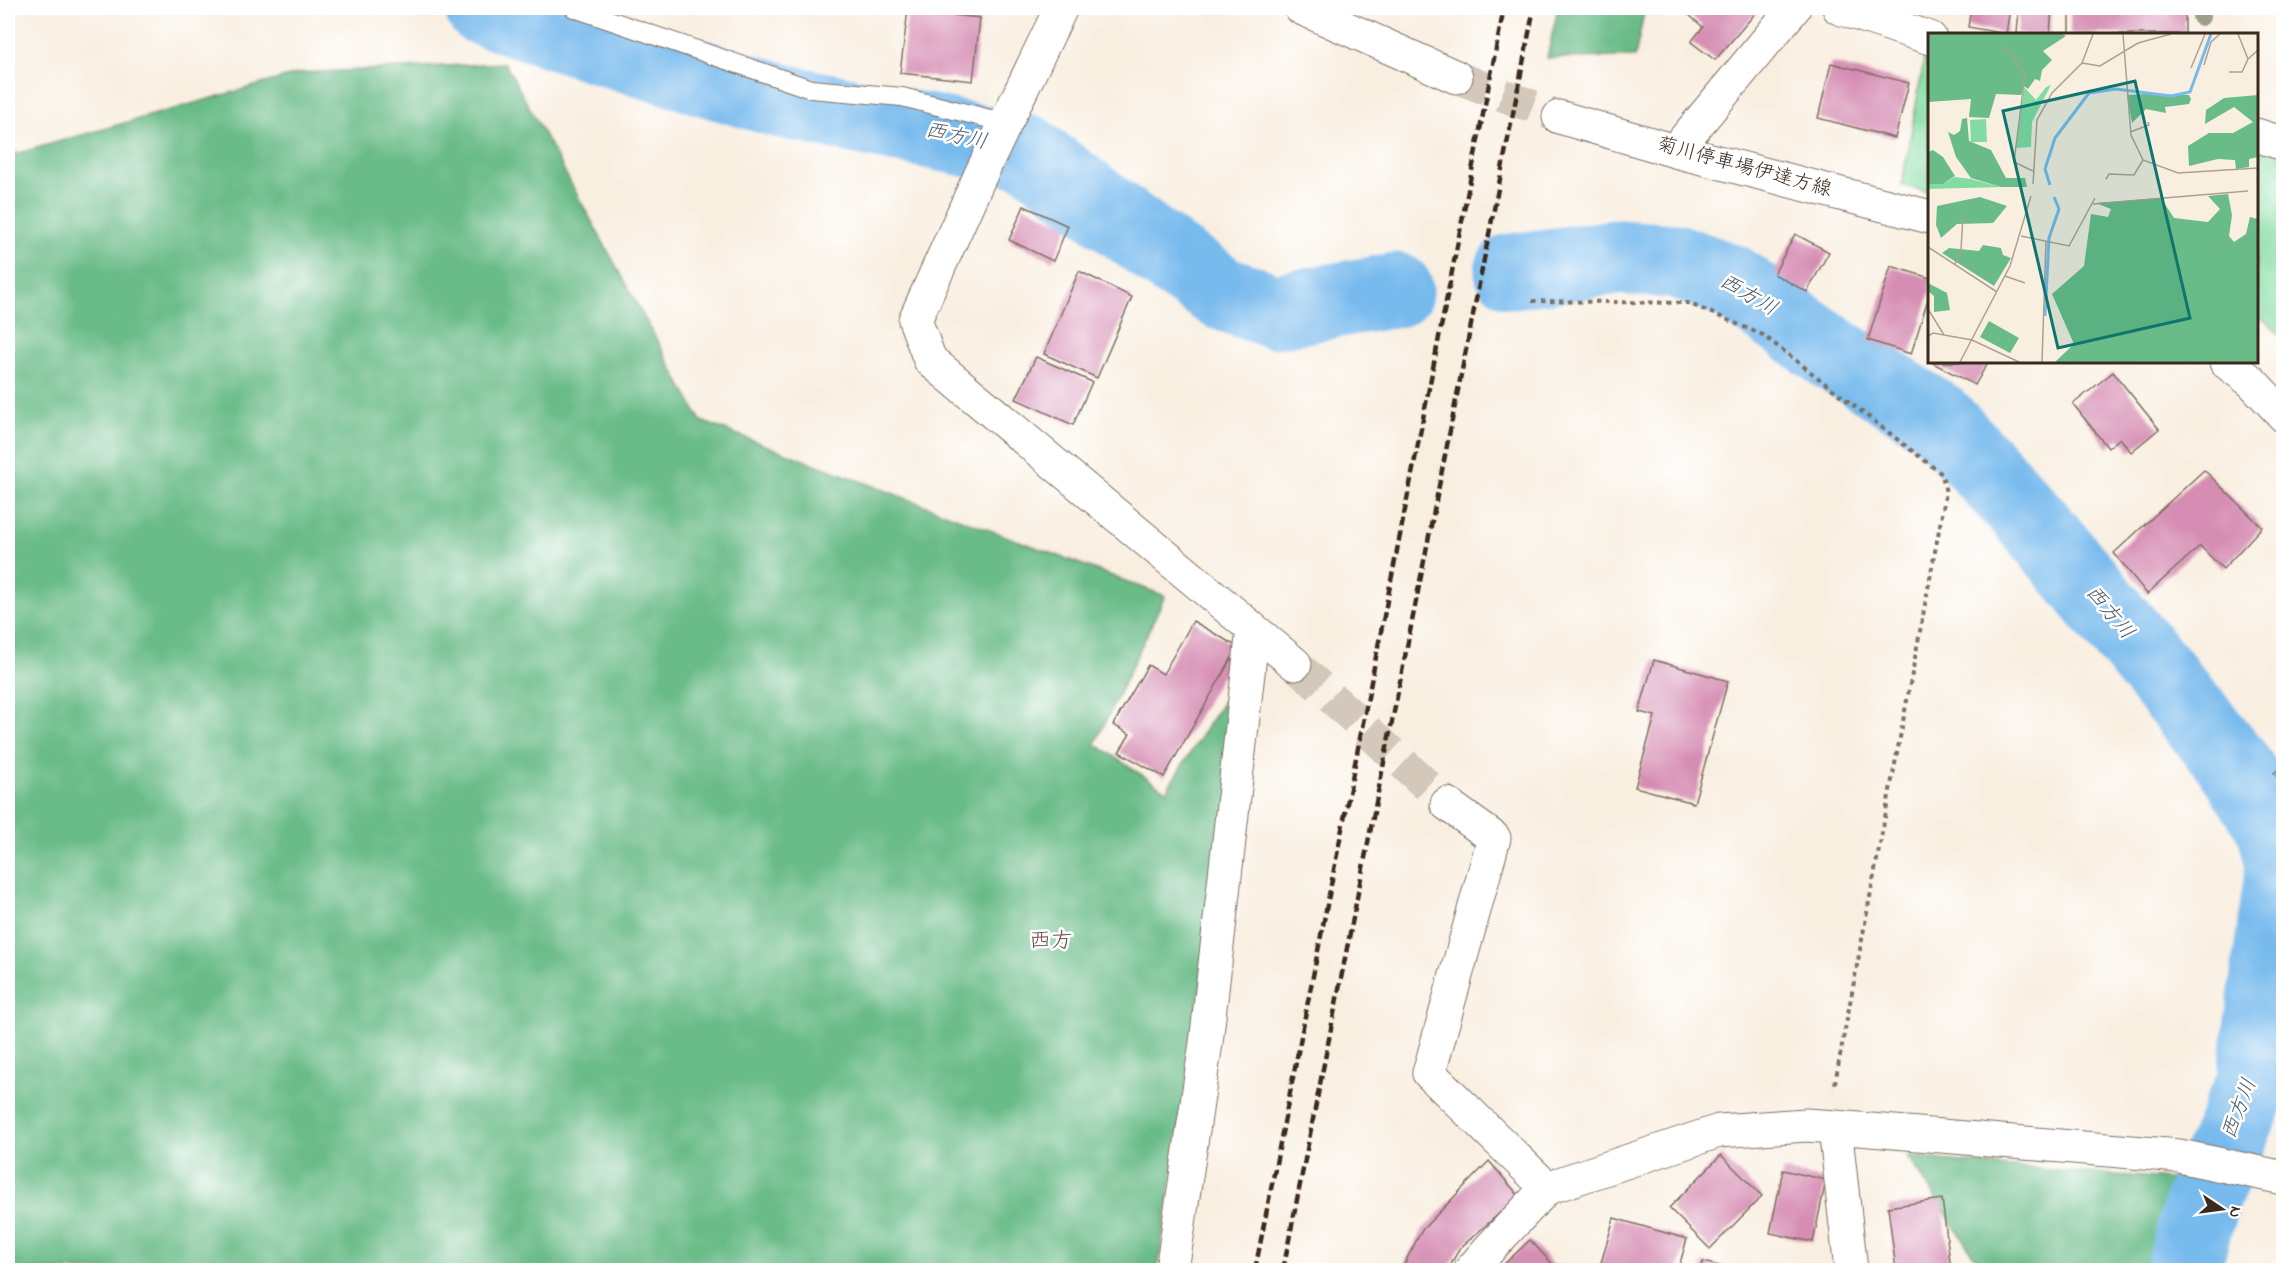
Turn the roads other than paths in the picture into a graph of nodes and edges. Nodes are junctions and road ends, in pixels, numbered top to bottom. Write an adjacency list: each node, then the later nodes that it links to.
1 (574, 8): 9 (lane)
2 (1060, 8): 9 (street)
3 (1301, 8): 7 (street)
4 (1794, 8): 12 (street)
5 (1839, 8): 6 (street)
6 (1928, 38)
7 (1456, 77)
8 (1559, 117): 12 (street, 菊川停車場伊達方線)
9 (1005, 125): 16 (street)
10 (2258, 136): 11 (street)
11 (2283, 144)
12 (1675, 151): 13 (street, 菊川停車場伊達方線)
13 (1928, 217)
14 (2227, 363): 15 (street)
15 (2283, 416)
16 (1253, 629): 17 (street); 22 (street)
17 (1295, 664)
18 (1448, 804): 21 (street)
19 (1831, 1127): 20 (street); 21 (street); 24 (street)
20 (2277, 1177)
21 (1547, 1188): 23 (street)
22 (1172, 1270)
23 (1471, 1270)
24 (1851, 1270)

